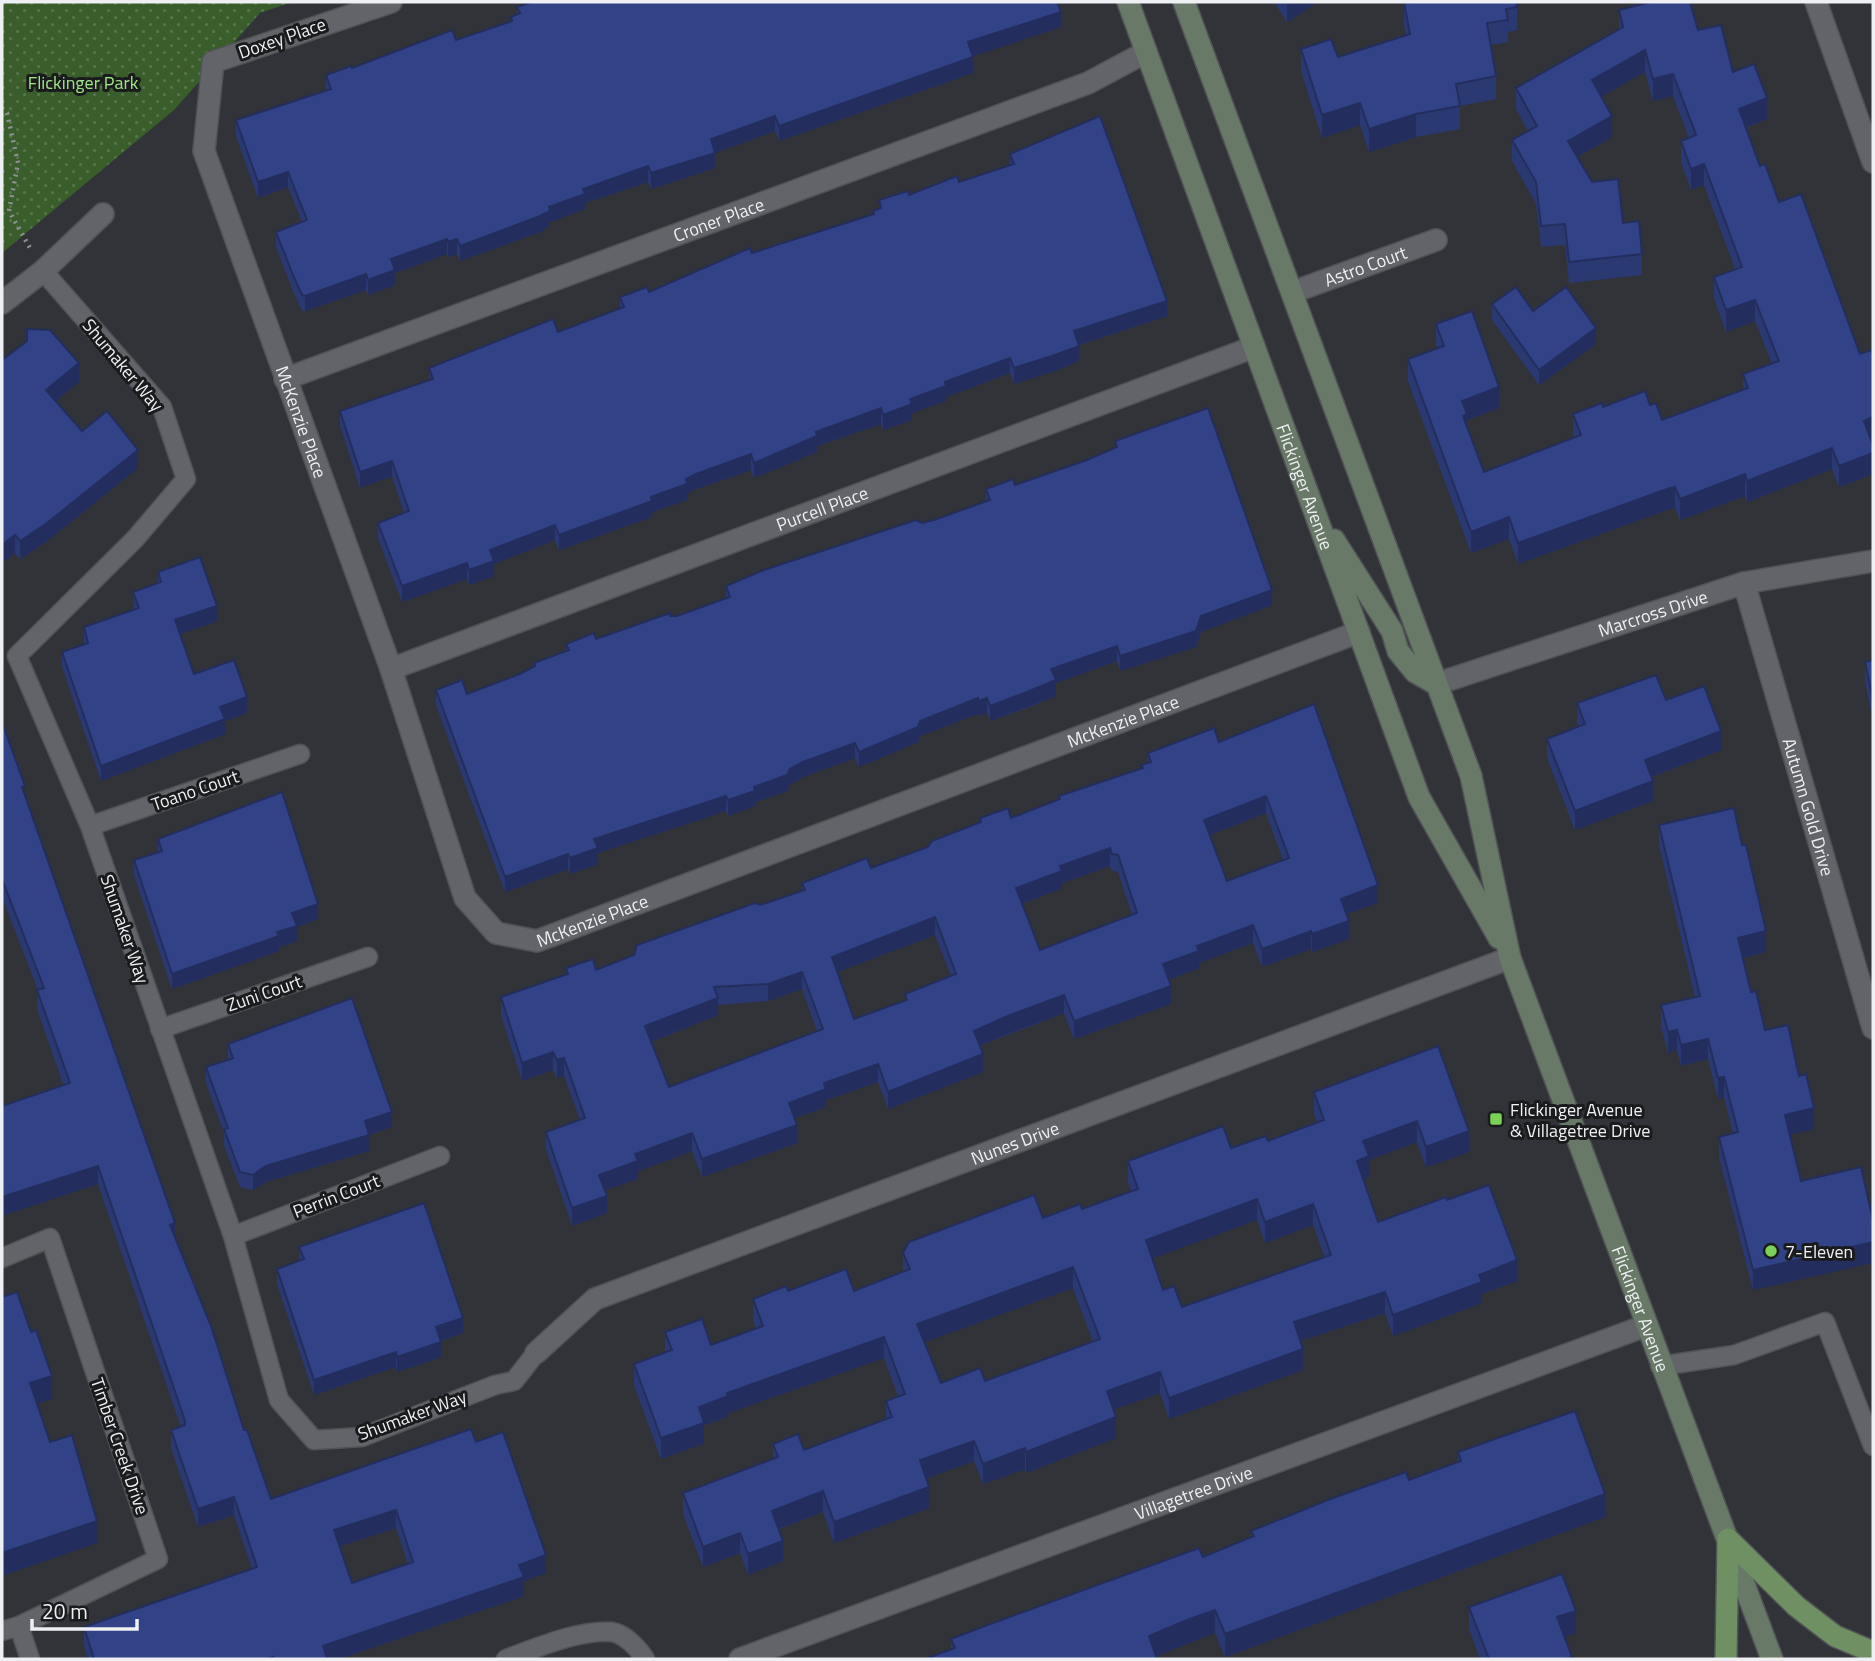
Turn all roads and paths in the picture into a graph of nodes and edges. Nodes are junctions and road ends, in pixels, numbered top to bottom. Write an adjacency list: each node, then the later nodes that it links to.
1 (391, 2): 6 (street, Doxey Place)
2 (1128, 2): 5 (main road, Flickinger Avenue)
3 (1184, 2): 12 (main road, Flickinger Avenue)
4 (1816, 2): 8 (street)
5 (1146, 52): 14 (main road, Flickinger Avenue); 15 (street, Croner Place)
6 (213, 62): 15 (street, McKenzie Place)
7 (2, 108): 11 (path)
8 (1873, 162)
9 (103, 214): 11 (street)
10 (1436, 240): 12 (street, Astro Court)
11 (43, 271): 13 (street); 23 (lane, Shumaker Way)
12 (1293, 292): 21 (main road, Flickinger Avenue)
13 (2, 303)
14 (1254, 347): 16 (main road, Flickinger Avenue); 20 (street, Purcell Place)
15 (285, 379): 20 (street, McKenzie Place)
16 (1311, 502): 19 (main road, Flickinger Avenue); 21 (main road)
17 (1873, 561): 18 (street, Marcross Drive)
18 (1744, 583): 21 (street, Marcross Drive); 26 (street, Autumn Gold Drive)
19 (1359, 632): 20 (street, McKenzie Place); 25 (main road, Flickinger Avenue)
20 (391, 669)
21 (1436, 684): 25 (main road, Flickinger Avenue)
22 (300, 754): 23 (lane, Toano Court)
23 (90, 826): 27 (lane, Shumaker Way)
24 (368, 957): 27 (lane, Zuni Court)
25 (1510, 958): 31 (main road, Flickinger Avenue); 32 (street, Nunes Drive)
26 (1873, 1028)
27 (160, 1029): 29 (lane, Shumaker Way)
28 (440, 1156): 29 (lane, Perrin Court)
29 (233, 1236): 32 (lane, Shumaker Way)
30 (2, 1258): 36 (lane, Timber Creek Drive)
31 (1645, 1326): 33 (main road, Flickinger Avenue); 41 (street, Villagetree Drive)
32 (536, 1353)
33 (1660, 1366): 34 (lane); 35 (main road, Flickinger Avenue)
34 (1873, 1447)
35 (1728, 1539): 37 (main road); 42 (main road); 43 (main road, Flickinger Avenue)
36 (10, 1629): 38 (lane, Timber Creek Drive)
37 (1873, 1652)
38 (30, 1659)
39 (506, 1659): 40 (lane)
40 (645, 1659)
41 (740, 1659)
42 (1726, 1659)
43 (1772, 1659)

